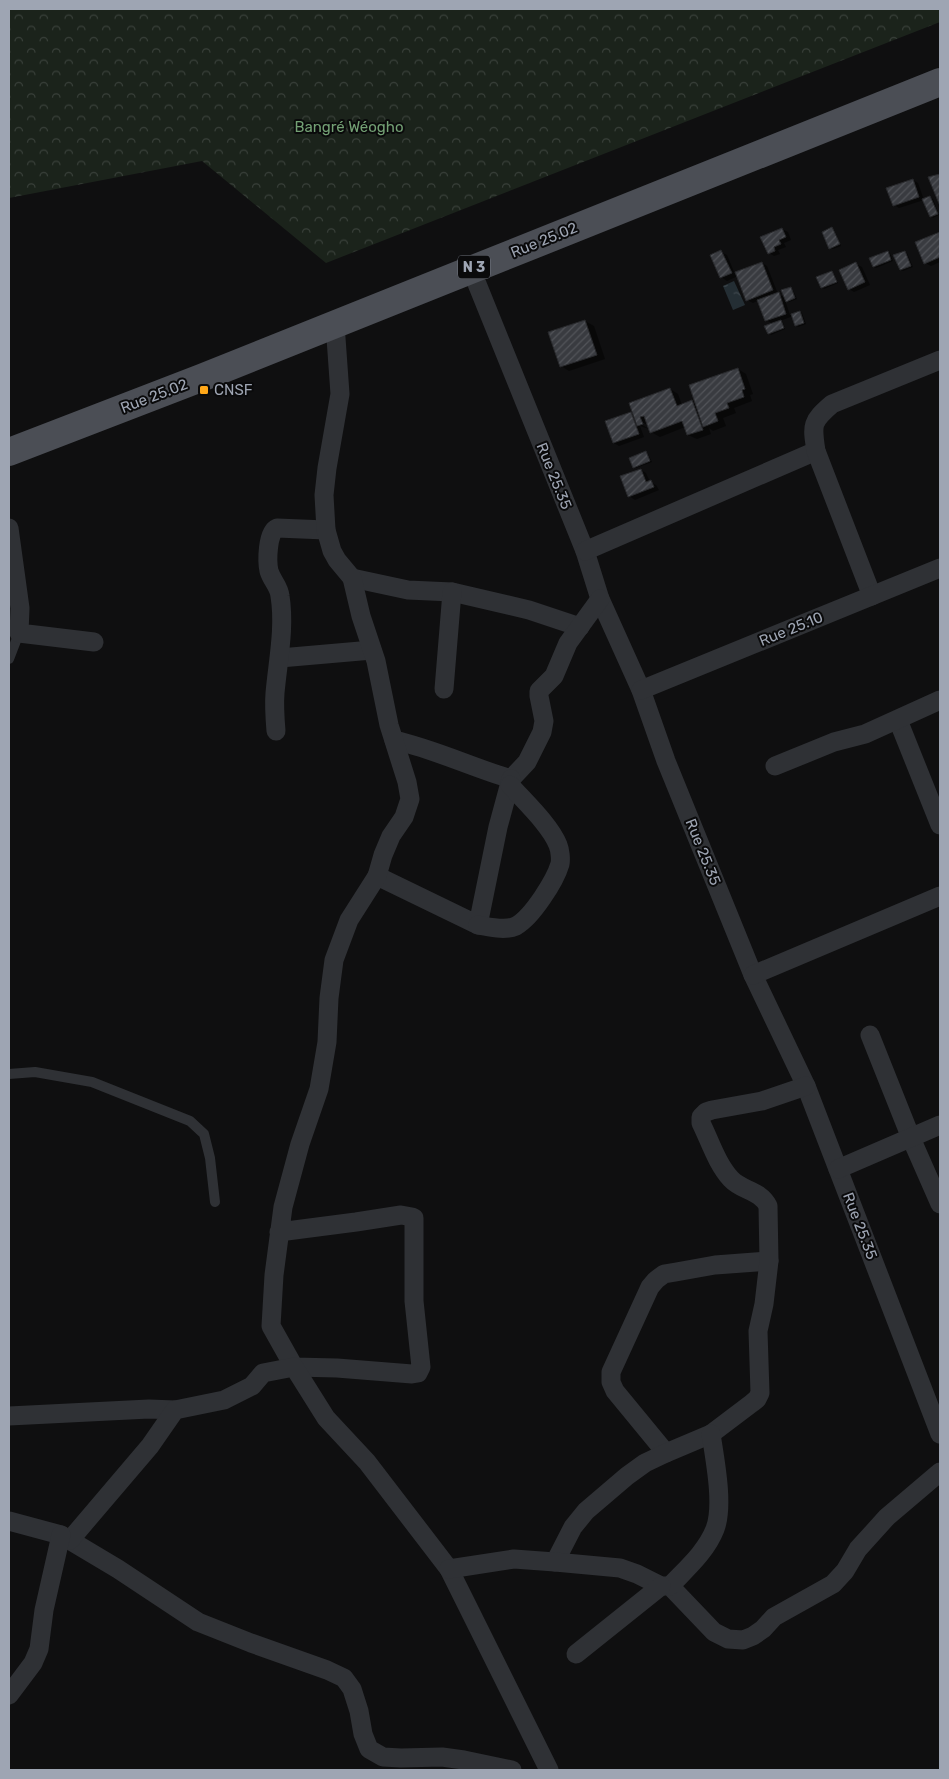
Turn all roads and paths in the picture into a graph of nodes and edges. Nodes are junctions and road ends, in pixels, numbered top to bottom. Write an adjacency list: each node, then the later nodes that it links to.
1 (940, 82): 2 (main road, Rue 25.02 / N 3)
2 (470, 269): 3 (main road, Rue 25.02 / N 3); 9 (street, Rue 25.35)
3 (335, 324): 6 (main road, Rue 25.02 / N 3); 8 (street)
4 (940, 360): 5 (street)
5 (816, 451): 9 (street); 13 (street)
6 (9, 452)
7 (9, 528): 16 (street)
8 (326, 530): 11 (street); 19 (street)
9 (585, 551): 14 (street, Rue 25.35)
10 (940, 568): 13 (street, Rue 25.10)
11 (352, 578): 12 (street); 18 (street)
12 (452, 592): 15 (street); 21 (street)
13 (872, 596): 22 (street, Rue 25.10)
14 (600, 599): 15 (street); 22 (street, Rue 25.35)
15 (580, 627): 28 (street)
16 (18, 633): 17 (street); 20 (lane)
17 (94, 642)
18 (372, 650): 19 (street); 26 (street)
19 (280, 658): 25 (street)
20 (9, 659)
21 (444, 689)
22 (641, 690): 33 (street, Rue 25.35)
23 (940, 700): 24 (street)
24 (898, 720): 27 (street); 29 (street)
25 (276, 732)
26 (394, 740): 28 (street); 30 (street)
27 (775, 766)
28 (511, 782): 32 (street); 32 (street)
29 (940, 825)
30 (377, 876): 32 (street); 42 (street)
31 (940, 896): 33 (street)
32 (478, 925)
33 (753, 975): 36 (street, Rue 25.35)
34 (870, 1035): 38 (street)
35 (9, 1074): 40 (lane)
36 (806, 1086): 39 (street, Rue 25.35); 43 (street)
37 (940, 1125): 38 (street)
38 (911, 1138): 39 (street); 41 (street)
39 (838, 1169): 48 (street, Rue 25.35)
40 (215, 1202)
41 (940, 1204)
42 (280, 1232): 44 (street); 44 (street)
43 (769, 1261): 47 (street); 49 (street)
44 (294, 1367): 45 (street); 54 (street)
45 (175, 1410): 46 (street); 52 (street)
46 (9, 1416)
47 (711, 1434): 49 (street); 55 (street)
48 (940, 1434)
49 (666, 1453): 53 (street)
50 (940, 1472): 55 (street)
51 (9, 1521): 52 (street)
52 (65, 1537): 57 (street); 58 (street)
53 (555, 1562): 54 (street); 55 (street)
54 (449, 1569): 59 (street)
55 (665, 1586): 56 (street)
56 (576, 1654)
57 (9, 1695)
58 (512, 1770)
59 (549, 1770)

